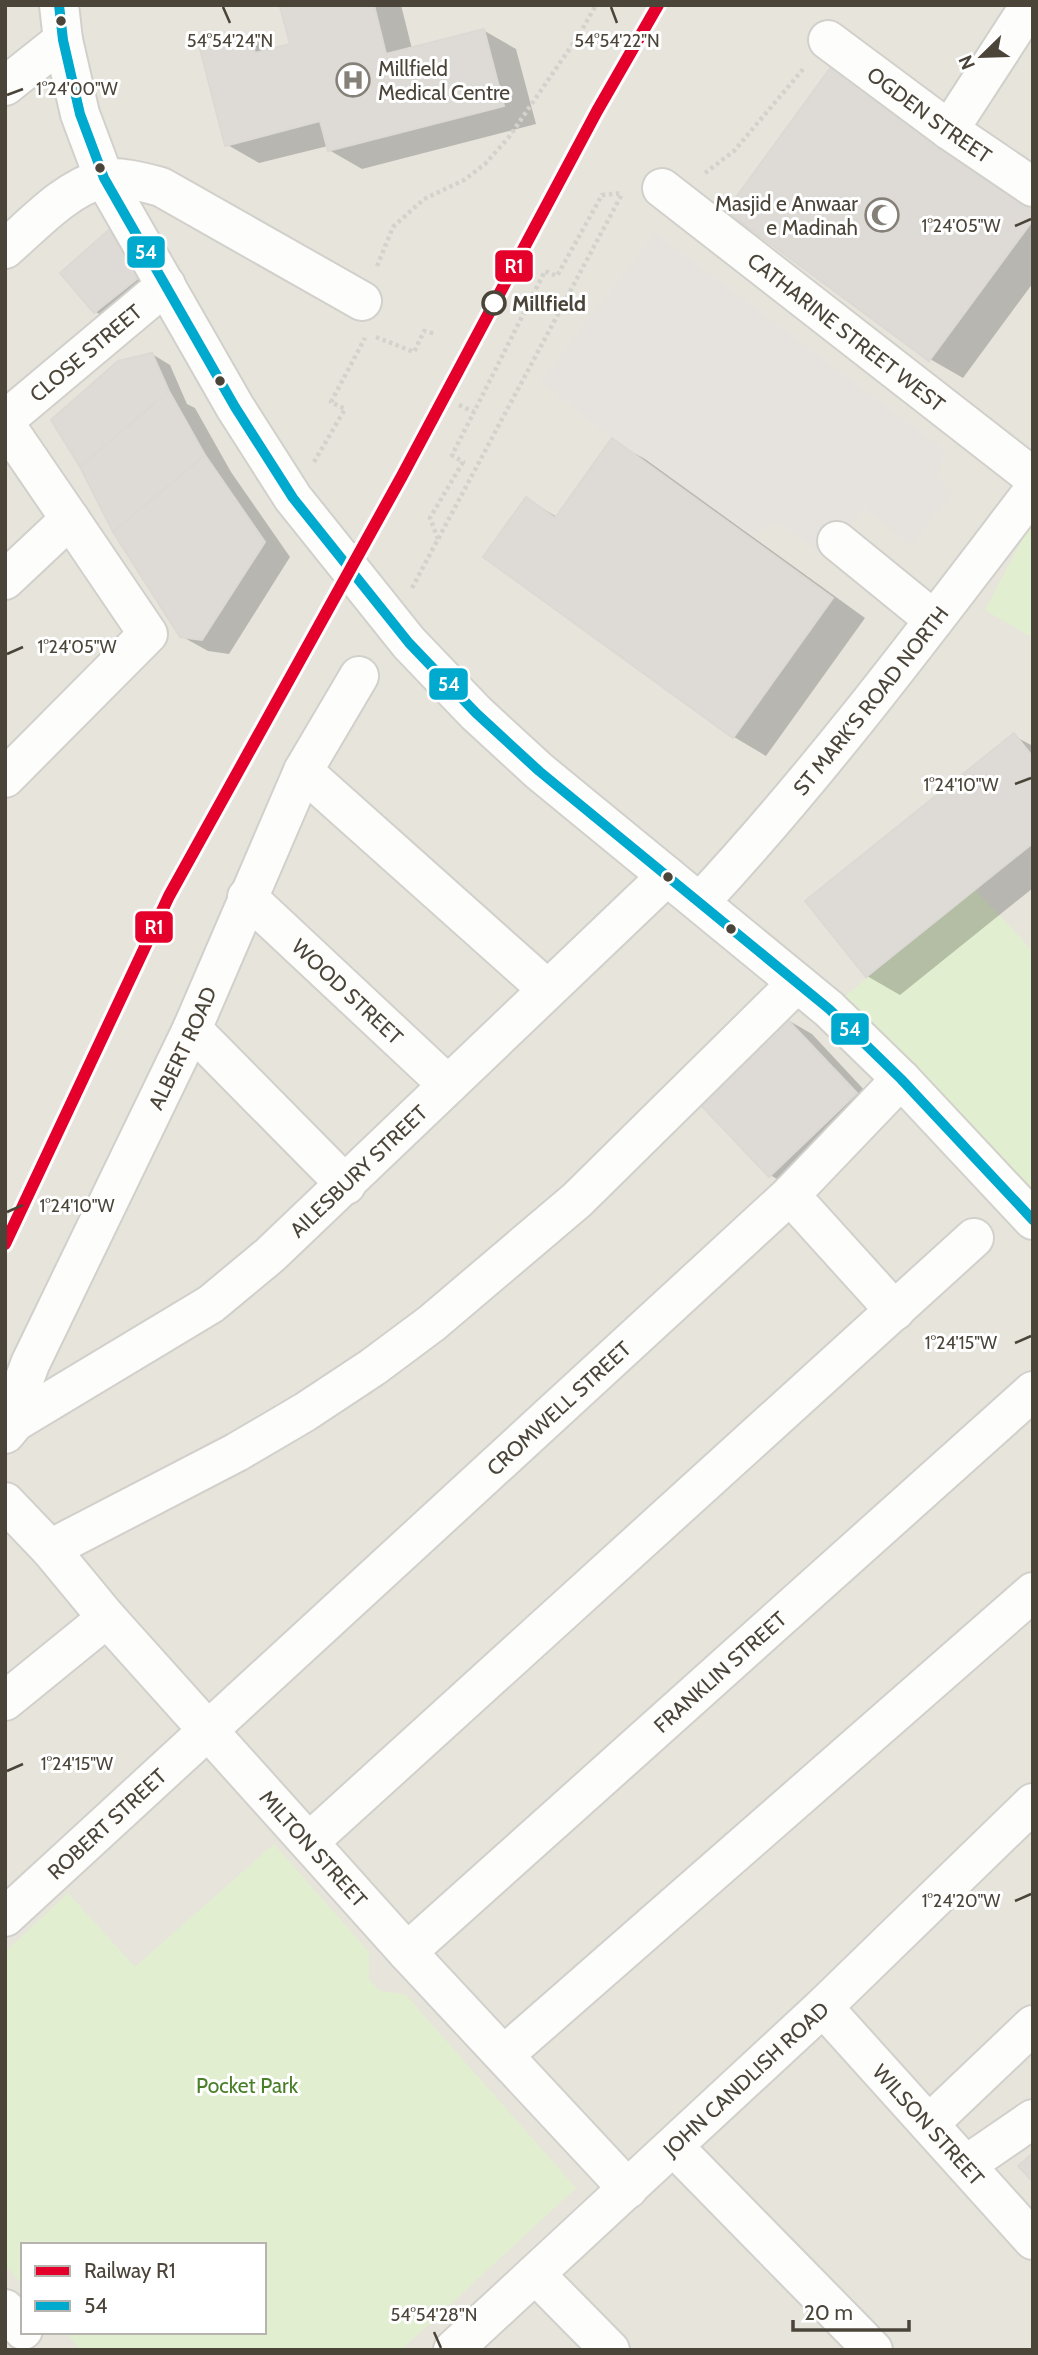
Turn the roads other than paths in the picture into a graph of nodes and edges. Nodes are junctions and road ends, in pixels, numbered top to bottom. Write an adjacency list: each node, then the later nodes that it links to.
1 (1030, 5): 5 (street)
2 (61, 23): 4 (street); 6 (street)
3 (828, 40): 5 (street, OGDEN STREET)
4 (5, 86)
5 (949, 130): 7 (street, OGDEN STREET)
6 (104, 178): 9 (street); 10 (street); 11 (street)
7 (1033, 187)
8 (662, 188): 13 (street, CATHARINE STREET WEST)
9 (5, 249)
10 (166, 285): 12 (street, CLOSE STREET); 22 (street)
11 (365, 317)
12 (5, 422): 15 (street, CLOSE STREET)
13 (1033, 477)
14 (1033, 491): 18 (street, ST MARK'S ROAD NORTH)
15 (70, 519): 17 (street); 21 (street, CLOSE STREET)
16 (836, 541): 18 (street)
17 (5, 580)
18 (934, 620): 24 (street, ST MARK'S ROAD NORTH)
19 (359, 676): 20 (street, ALBERT ROAD)
20 (303, 771): 23 (street, ALBERT ROAD); 26 (street)
21 (5, 778)
22 (667, 876): 24 (street); 26 (street, AILESBURY STREET)
23 (247, 897): 27 (street, ALBERT ROAD); 29 (street, WOOD STREET)
24 (699, 902): 25 (street)
25 (797, 982): 28 (street); 38 (street)
26 (547, 989): 29 (street, AILESBURY STREET)
27 (192, 1029): 30 (street); 36 (street, ALBERT ROAD)
28 (901, 1079): 31 (street, CROMWELL STREET); 32 (street)
29 (448, 1085): 30 (street, AILESBURY STREET)
30 (346, 1185): 36 (street, AILESBURY STREET)
31 (790, 1195): 34 (street); 42 (street, CROMWELL STREET)
32 (1033, 1220)
33 (974, 1238): 34 (street)
34 (895, 1311): 44 (street)
35 (1033, 1391): 46 (street, FRANKLIN STREET)
36 (10, 1428)
37 (5, 1503): 38 (street, MILTON STREET)
38 (50, 1549): 40 (street, MILTON STREET)
39 (1033, 1592): 49 (street)
40 (107, 1618): 41 (street); 42 (street, MILTON STREET)
41 (5, 1701)
42 (210, 1730): 44 (street, MILTON STREET); 45 (street, ROBERT STREET)
43 (1033, 1803): 47 (street, JOHN CANDLISH ROAD)
44 (309, 1842): 46 (street, MILTON STREET)
45 (5, 1917)
46 (407, 1952): 49 (street, MILTON STREET)
47 (822, 2007): 51 (street, WILSON STREET); 52 (street, JOHN CANDLISH ROAD)
48 (1033, 2025): 51 (street)
49 (504, 2055): 54 (street, MILTON STREET)
50 (1033, 2119): 53 (street)
51 (929, 2124): 53 (street, WILSON STREET)
52 (674, 2147): 54 (street, JOHN CANDLISH ROAD); 61 (street)
53 (966, 2165): 55 (street, WILSON STREET)
54 (628, 2189): 56 (street, JOHN CANDLISH ROAD)
55 (1033, 2240)
56 (535, 2274): 59 (street, JOHN CANDLISH ROAD); 60 (street)
57 (25, 2334): 58 (street)
58 (40, 2350)
59 (453, 2350)
60 (610, 2350)
61 (873, 2350)

